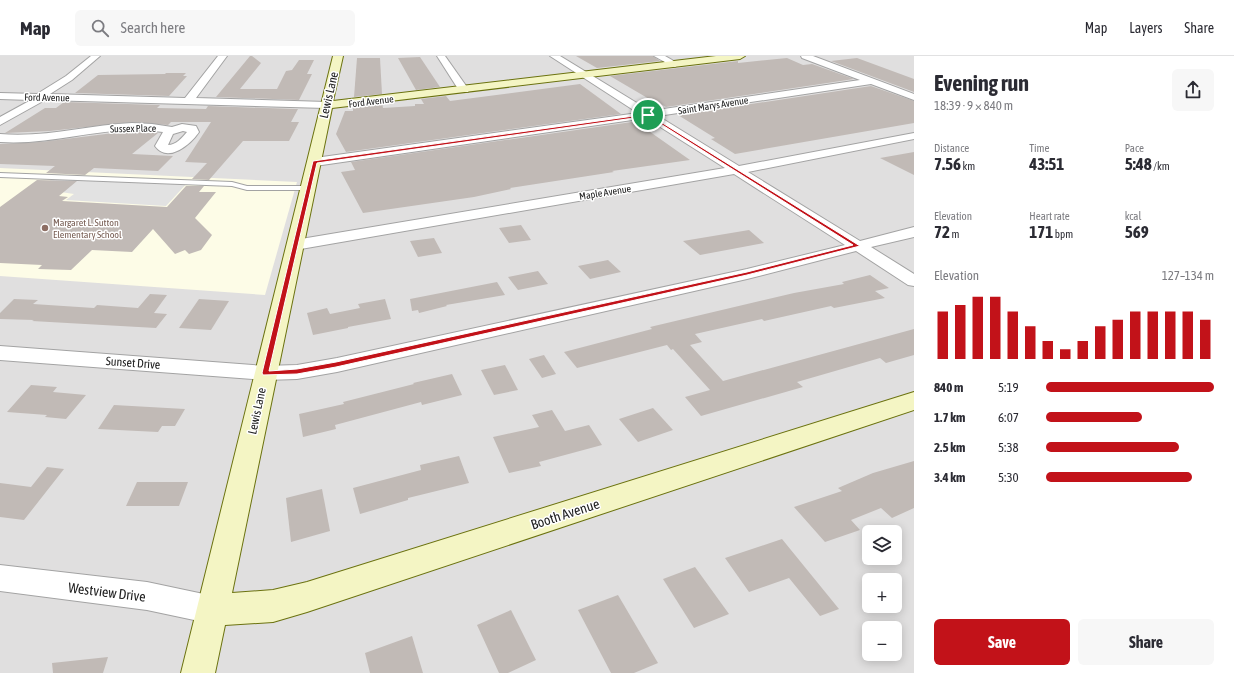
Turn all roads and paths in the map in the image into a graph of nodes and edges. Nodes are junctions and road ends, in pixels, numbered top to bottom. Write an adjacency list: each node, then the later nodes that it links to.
1 (96, 56): 14 (street)
2 (223, 56): 16 (street)
3 (338, 56): 17 (street, Lewis Lane)
4 (441, 56): 12 (street)
5 (554, 56): 10 (street)
6 (658, 56): 9 (street)
7 (740, 56): 9 (street, Ford Avenue)
8 (805, 56): 11 (street)
9 (675, 64): 10 (street, Ford Avenue)
10 (587, 76): 12 (street, Ford Avenue); 19 (street)
11 (873, 82): 15 (street); 19 (street, Saint Marys Avenue)
12 (464, 90): 17 (street, Ford Avenue)
13 (0, 96): 14 (street, Ford Avenue)
14 (38, 97): 16 (street, Ford Avenue); 18 (street); 20 (street)
15 (914, 97)
16 (189, 100): 17 (street, Ford Avenue)
17 (326, 105): 24 (street, Lewis Lane)
18 (0, 115)
19 (648, 115): 24 (street, Saint Marys Avenue); 25 (street)
20 (0, 122)
21 (172, 130): 23 (street, Sussex Place)
22 (914, 136): 25 (street, Maple Avenue)
23 (0, 138)
24 (315, 162): 27 (street, Lewis Lane)
25 (737, 170): 29 (street, Maple Avenue); 30 (street)
26 (0, 175): 27 (lane)
27 (309, 188): 29 (street, Lewis Lane)
28 (914, 232): 30 (street, Sunset Drive)
29 (296, 245): 33 (street, Lewis Lane)
30 (858, 246): 31 (street); 33 (street, Sunset Drive)
31 (914, 281)
32 (0, 353): 33 (street, Sunset Drive)
33 (265, 373): 36 (street, Lewis Lane)
34 (914, 401): 36 (street, Booth Avenue)
35 (0, 578): 36 (street, Westview Drive)
36 (213, 610): 37 (street, Lewis Lane)
37 (198, 673)

